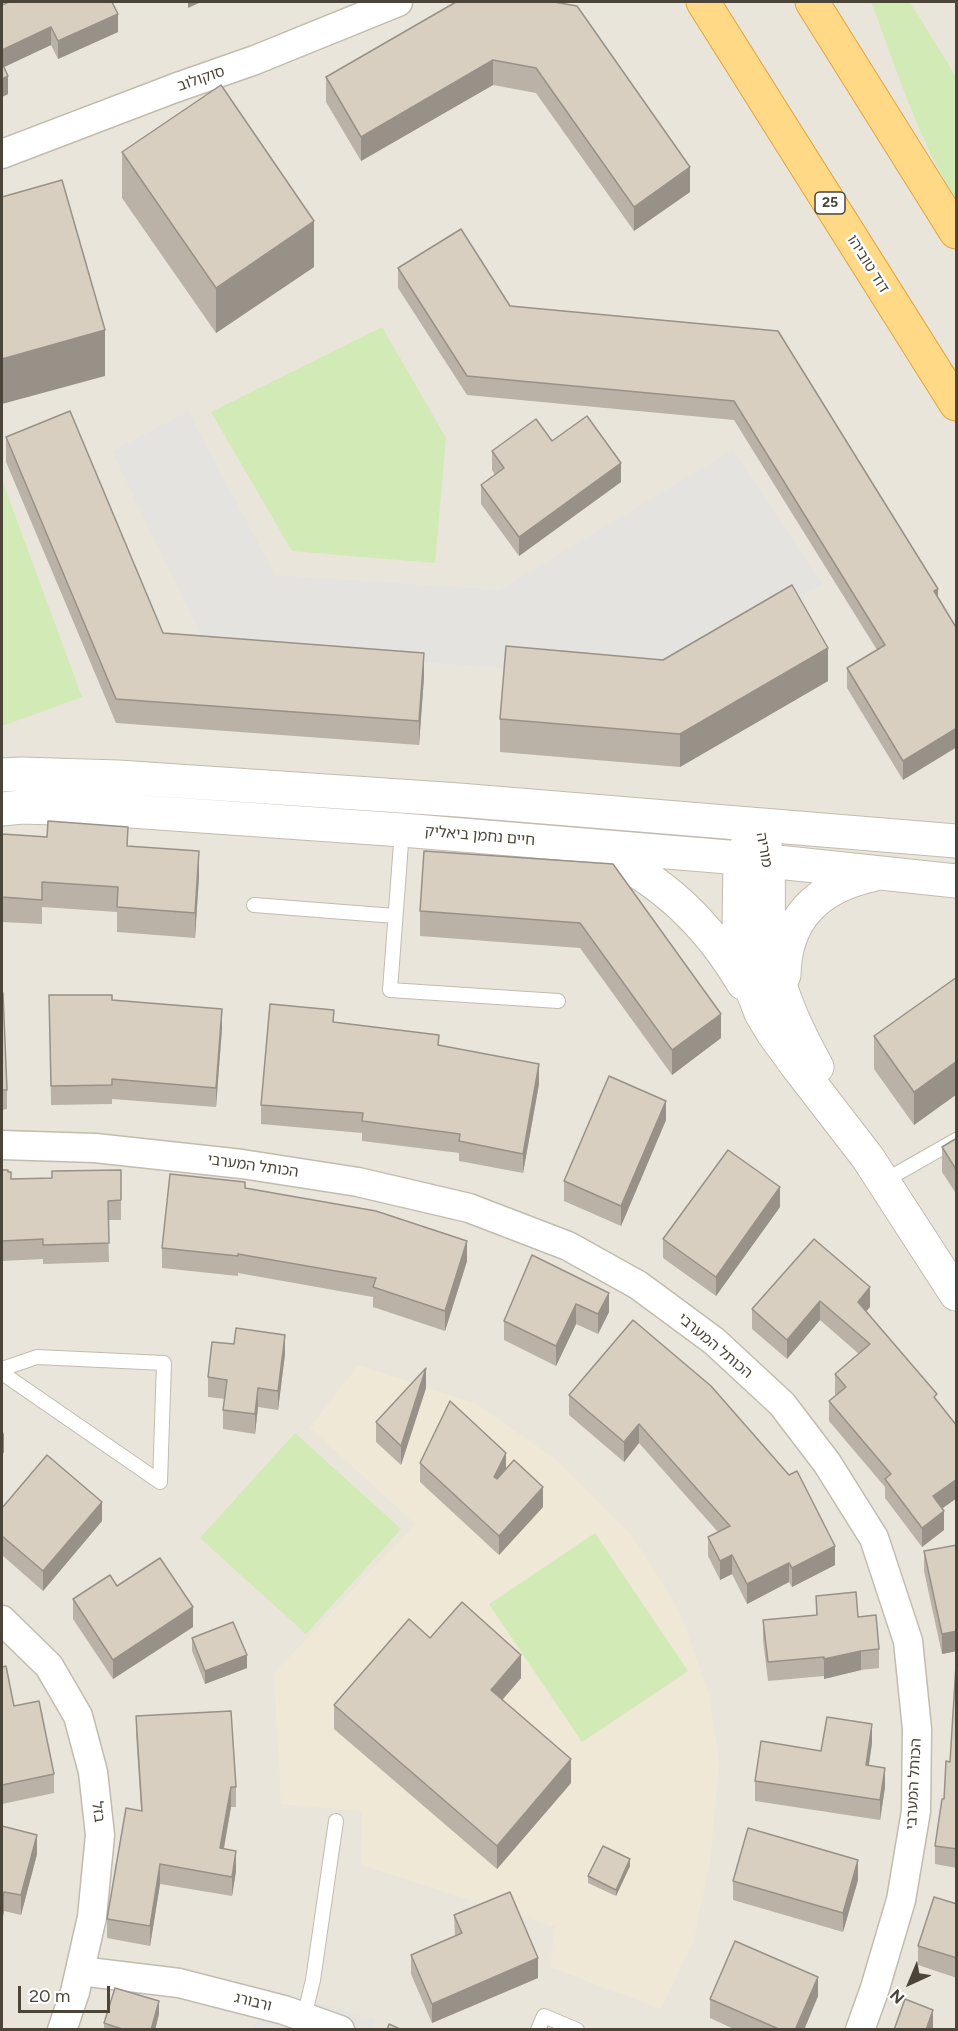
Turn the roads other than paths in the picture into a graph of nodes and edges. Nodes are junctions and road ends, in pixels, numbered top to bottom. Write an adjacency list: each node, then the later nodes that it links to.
1 (703, 2): 6 (highway, דוד טוביהו / 25)
2 (386, 3): 4 (street, סוקולוב)
3 (815, 5): 5 (highway)
4 (2, 154)
5 (957, 231)
6 (957, 404)
7 (2, 776): 9 (street)
8 (2, 809): 10 (street, חיים נחמן ביאליק)
9 (760, 824): 11 (street); 13 (street, מוריה)
10 (402, 830): 12 (street, חיים נחמן ביאליק); 17 (lane)
11 (957, 841)
12 (588, 845): 13 (street, חיים נחמן ביאליק); 19 (street)
13 (755, 860): 14 (street, חיים נחמן ביאליק); 19 (street, מוריה)
14 (884, 872): 15 (street, חיים נחמן ביאליק); 19 (street)
15 (957, 881)
16 (254, 905): 17 (lane)
17 (395, 916): 18 (lane)
18 (558, 1001)
19 (772, 1004): 22 (street, מוריה)
20 (957, 1140): 22 (lane)
21 (2, 1145): 33 (street, הכותל המערבי)
22 (876, 1170): 23 (street, מוריה)
23 (957, 1294)
24 (2, 1371): 24 (lane)
25 (2, 1620): 27 (street, בזל)
26 (336, 1821): 28 (lane)
27 (80, 1971): 28 (street, ורבורג); 29 (street, בזל)
28 (288, 2019): 30 (street, ורבורג)
29 (62, 2030)
30 (340, 2030)
31 (538, 2030): 32 (lane)
32 (577, 2030)
33 (860, 2030)

